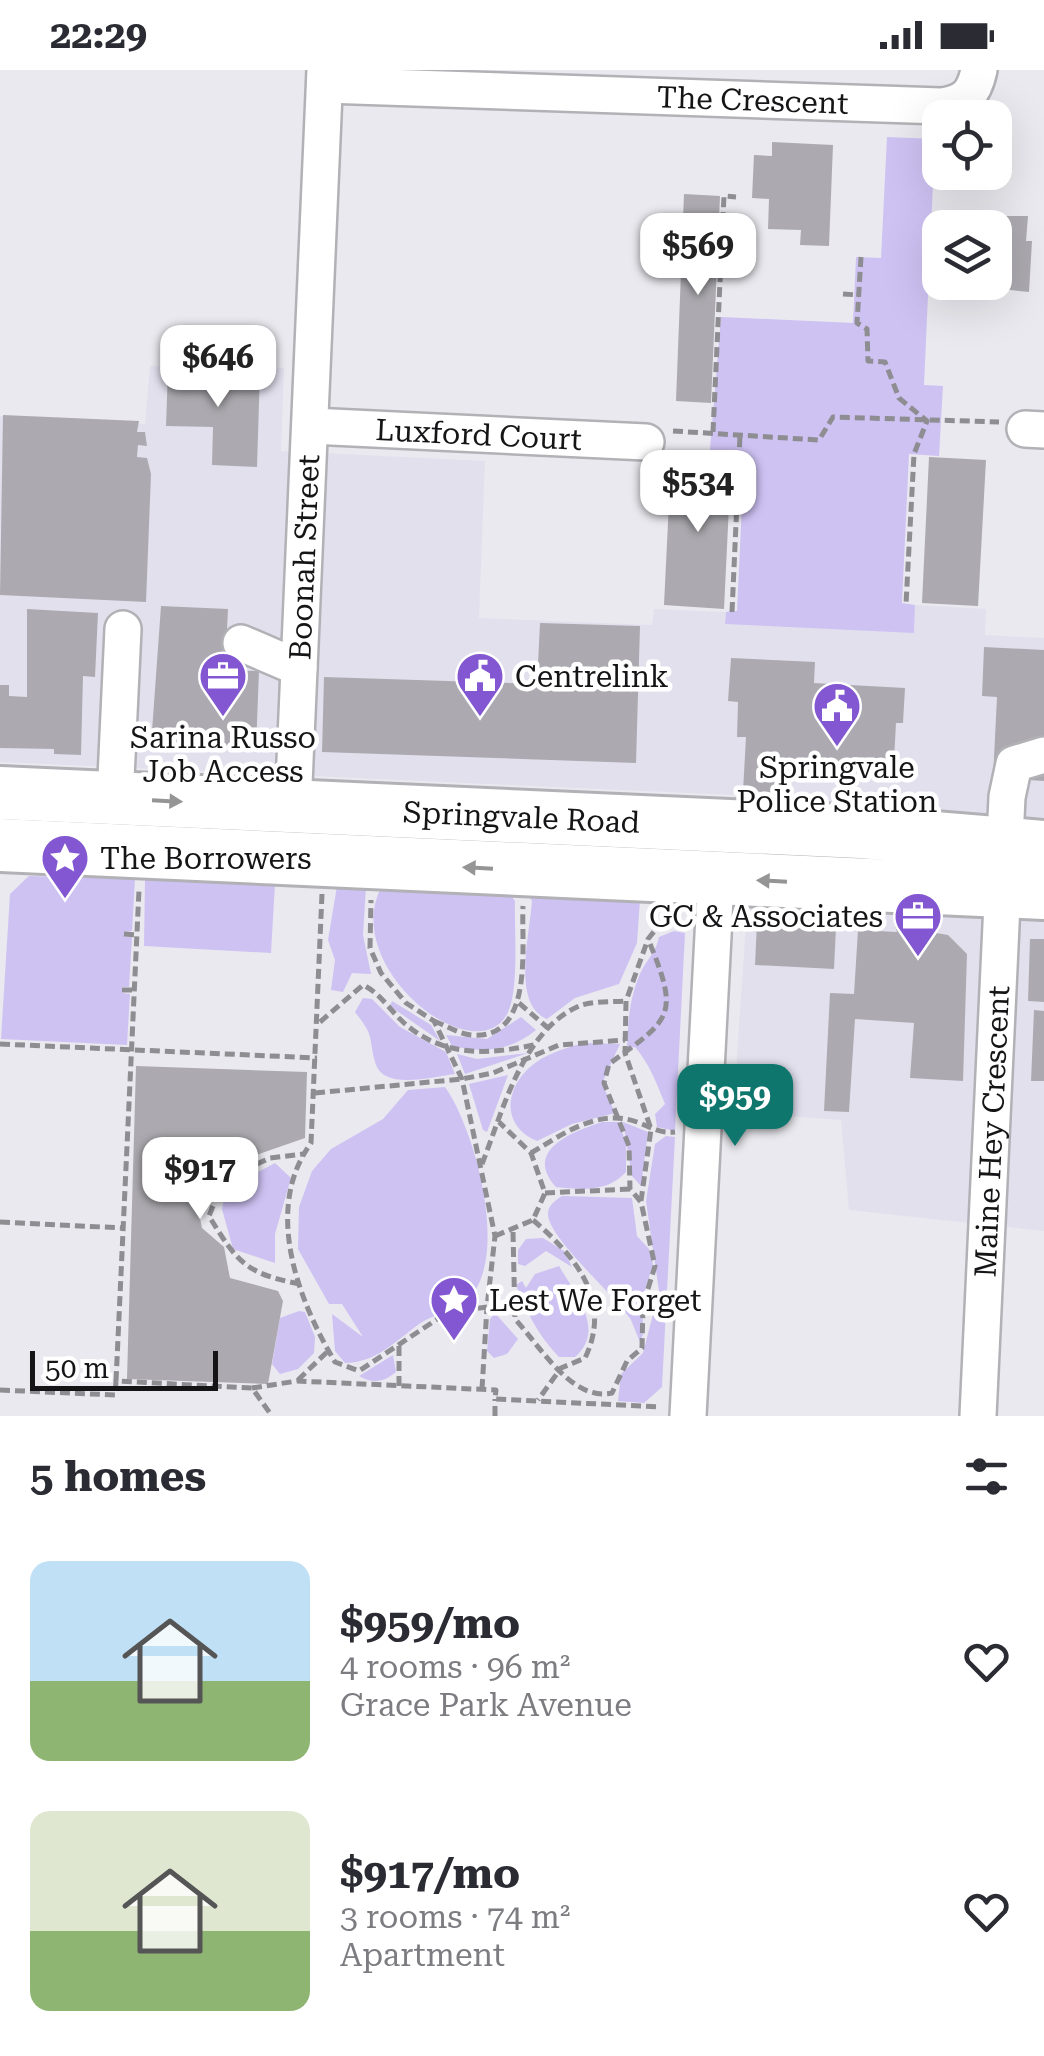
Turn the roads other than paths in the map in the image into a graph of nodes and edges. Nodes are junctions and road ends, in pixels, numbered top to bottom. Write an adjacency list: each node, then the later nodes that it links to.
1 (979, 70): 2 (street, The Crescent)
2 (325, 78): 3 (street, Boonah Street)
3 (311, 426): 4 (street, Luxford Court); 7 (street, Boonah Street)
4 (646, 442)
5 (124, 630): 10 (street)
6 (242, 643): 7 (street)
7 (299, 668): 11 (street, Boonah Street)
8 (1044, 755): 15 (street, Maine Hey Crescent)
9 (0, 794): 10 (highway, Springvale Road)
10 (115, 799): 11 (highway, Springvale Road, one-way to 11)
11 (293, 807): 12 (highway, Springvale Road)
12 (558, 819): 13 (highway, Springvale Road); 16 (highway)
13 (683, 824): 15 (highway, Springvale Road); 17 (street)
14 (0, 846): 16 (highway, Springvale Road, one-way to 14)
15 (1025, 869): 17 (highway, Springvale Road, one-way to 17); 19 (street, Maine Hey Crescent)
16 (539, 882): 17 (highway, Springvale Road)
17 (692, 885): 18 (street)
18 (676, 1412)
19 (978, 1416)

